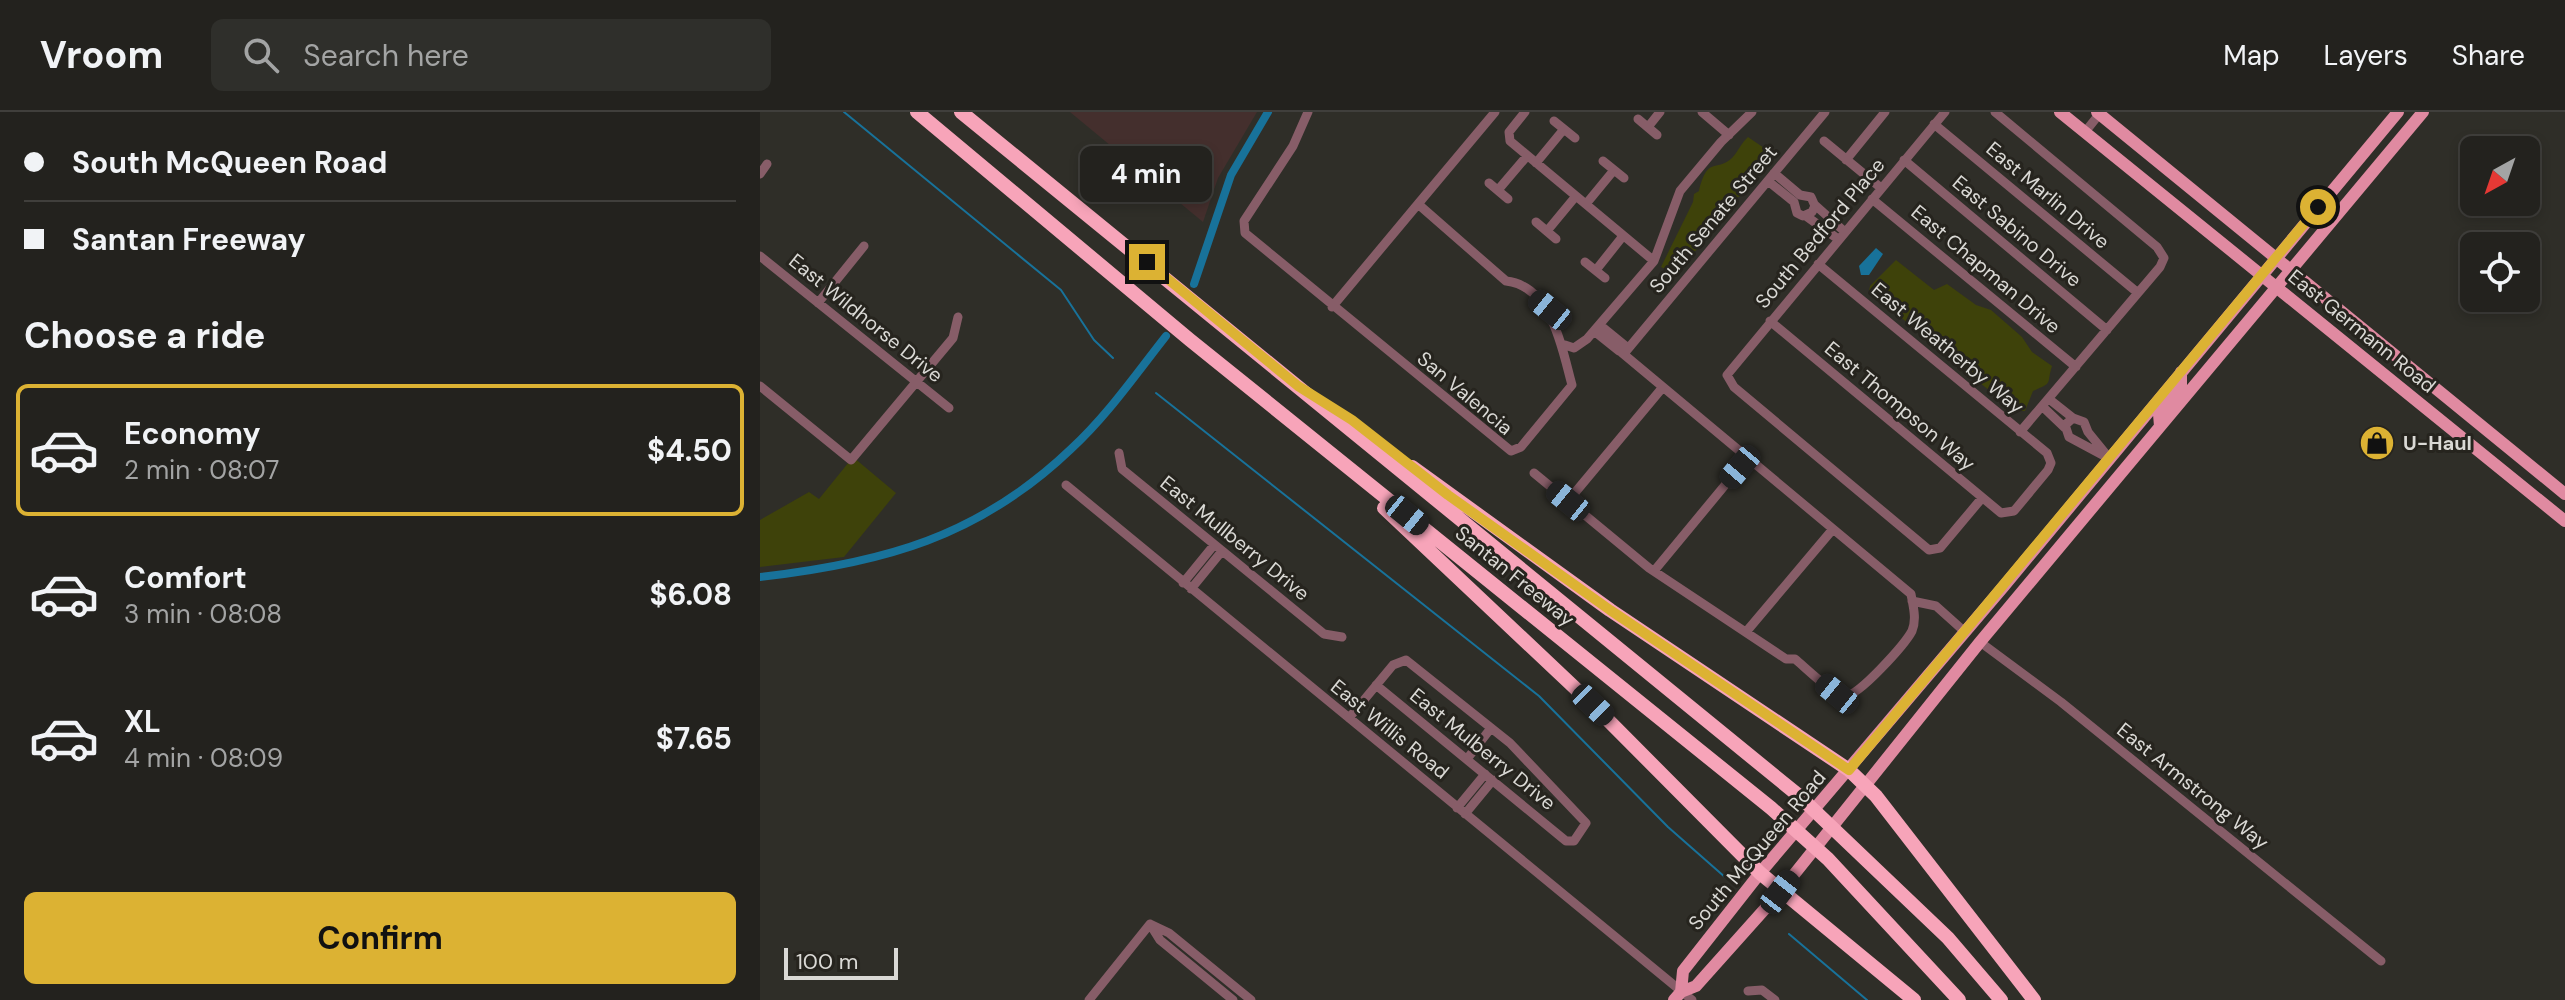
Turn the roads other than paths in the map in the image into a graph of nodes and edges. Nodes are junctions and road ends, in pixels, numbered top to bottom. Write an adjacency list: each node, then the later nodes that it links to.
1 (917, 112): 70 (highway, Santan Freeway)
2 (961, 112): 77 (highway, Santan Freeway)
3 (1308, 112): 65 (street, San Valencia)
4 (1495, 112): 43 (street)
5 (1525, 112): 27 (street)
6 (1660, 112): 20 (street)
7 (1702, 112): 24 (street)
8 (1752, 112): 24 (street)
9 (1825, 112): 35 (street, South Senate Street)
10 (1885, 112): 28 (street)
11 (1945, 112): 19 (street, South Bedford Place)
12 (1995, 112): 63 (street)
13 (2060, 112): 22 (main road, East Germann Road)
14 (2398, 112): 54 (main road, South McQueen Road)
15 (2423, 112): 59 (main road)
16 (2099, 113): 22 (street); 54 (main road, East Germann Road)
17 (1638, 119): 20 (street)
18 (1554, 121): 21 (street)
19 (1934, 124): 29 (street, South Bedford Place); 63 (street, East Marlin Drive)
20 (1648, 127): 23 (street)
21 (1564, 129): 25 (street); 31 (street)
22 (2085, 132): 60 (main road, East Germann Road)
23 (1657, 135)
24 (1729, 135): 55 (street)
25 (1575, 138)
26 (1824, 141): 28 (street)
27 (1527, 156): 31 (street); 39 (street)
28 (1846, 160): 38 (street)
29 (1904, 160): 38 (street, South Bedford Place); 69 (street, East Sabino Drive)
30 (1603, 161): 33 (street)
31 (1536, 163): 40 (street)
32 (767, 164): 34 (street)
33 (1614, 170): 36 (street); 44 (street)
34 (760, 174)
35 (1771, 177): 45 (street); 46 (street); 72 (street, South Senate Street)
36 (1624, 178)
37 (1489, 183): 39 (street)
38 (1881, 188): 42 (street, South Bedford Place)
39 (1498, 190): 41 (street)
40 (1576, 196): 44 (street); 48 (street)
41 (1508, 199)
42 (1872, 199): 49 (street, South Bedford Place); 73 (street, East Chapman Drive)
43 (1418, 204): 65 (street); 71 (street, San Valencia)
44 (1586, 204): 50 (street)
45 (1815, 205): 46 (street); 49 (street)
46 (1806, 216): 49 (street)
47 (1536, 222): 48 (street)
48 (1547, 231): 51 (street)
49 (1842, 235): 57 (street, South Bedford Place)
50 (1623, 236): 55 (street); 58 (street)
51 (1556, 239)
52 (864, 246): 64 (street)
53 (760, 256): 64 (street, East Wildhorse Drive)
54 (2275, 258): 59 (main road, East Germann Road); 60 (main road, South McQueen Road)
55 (1654, 261): 68 (street)
56 (1585, 262): 58 (street)
57 (1818, 264): 67 (street, South Bedford Place); 86 (street, East Weatherby Way)
58 (1596, 270): 61 (street)
59 (2292, 273): 62 (main road); 79 (main road, East Germann Road)
60 (2261, 275): 62 (main road, East Germann Road); 74 (main road, South McQueen Road)
61 (1605, 278)
62 (2278, 289): 83 (main road, East Germann Road); 84 (main road)
63 (2138, 293): 69 (street)
64 (818, 303): 75 (street, East Wildhorse Drive)
65 (1332, 307): 71 (street, San Valencia)
66 (958, 317): 75 (street)
67 (1770, 321): 94 (street, East Thompson Way); 94 (street, South Bedford Place)
68 (1598, 328): 71 (street); 72 (street)
69 (2107, 330): 73 (street)
70 (1190, 340): 115 (highway); 129 (highway, Santan Freeway)
71 (1563, 346)
72 (1625, 350): 78 (street)
73 (2076, 367): 80 (street)
74 (2181, 372): 84 (main road); 89 (main road, South McQueen Road)
75 (916, 382): 76 (street); 81 (street, East Wildhorse Drive)
76 (760, 386)
77 (1298, 386): 111 (highway); 130 (highway, Santan Freeway)
78 (1663, 387): 88 (street); 95 (street)
79 (2452, 402): 83 (main road); 93 (main road, East Germann Road)
80 (2046, 403): 82 (street); 85 (street); 86 (street)
81 (949, 408)
82 (2073, 418): 85 (street); 89 (street)
83 (2437, 418): 97 (main road, East Germann Road)
84 (2160, 426): 90 (main road)
85 (2065, 428): 89 (street)
86 (2020, 432): 96 (street, East Weatherby Way)
87 (1119, 453): 99 (street, East Mullberry Drive)
88 (1743, 454): 98 (street); 100 (street)
89 (2110, 459): 90 (main road); 104 (main road, South McQueen Road)
90 (2123, 470): 106 (main road)
91 (1534, 473): 95 (street)
92 (1066, 485): 101 (street, East Willis Road)
93 (2565, 494)
94 (1982, 498): 96 (street, East Thompson Way)
95 (1568, 501): 100 (street)
96 (2009, 513)
97 (2565, 521)
98 (1833, 529): 102 (street); 103 (street)
99 (1218, 548): 101 (street); 105 (street, East Mullberry Drive)
100 (1654, 571): 103 (street)
101 (1187, 586): 108 (street, East Willis Road)
102 (1912, 601): 103 (street); 104 (street)
103 (1746, 632)
104 (1965, 632): 106 (main road); 111 (main road, South McQueen Road)
105 (1342, 637)
106 (1980, 642): 113 (main road); 120 (street, East Armstrong Way)
107 (1376, 685): 108 (street); 109 (street); 110 (street, East Mulberry Drive)
108 (1349, 718): 114 (street, East Willis Road)
109 (1491, 728): 110 (street); 112 (street, East Mulberry Drive)
110 (1467, 759): 112 (street, East Mulberry Drive)
111 (1849, 770): 113 (highway); 115 (main road, South McQueen Road)
112 (1489, 777): 114 (street)
113 (1867, 786): 116 (main road); 131 (highway)
114 (1461, 811): 123 (street, East Willis Road)
115 (1760, 873): 116 (highway); 123 (main road, South McQueen Road)
116 (1780, 892): 123 (main road); 128 (highway)
117 (1150, 924): 118 (street); 119 (street); 124 (street)
118 (1186, 947): 119 (street); 121 (street)
119 (1180, 956): 125 (street)
120 (2381, 961)
121 (1239, 990): 125 (street); 126 (street)
122 (1748, 991): 127 (street)
123 (1682, 997)
124 (1089, 1000)
125 (1232, 1000)
126 (1251, 1000)
127 (1775, 1000)
128 (1914, 1000)
129 (1959, 1000)
130 (2001, 1000)
131 (2034, 1000)

